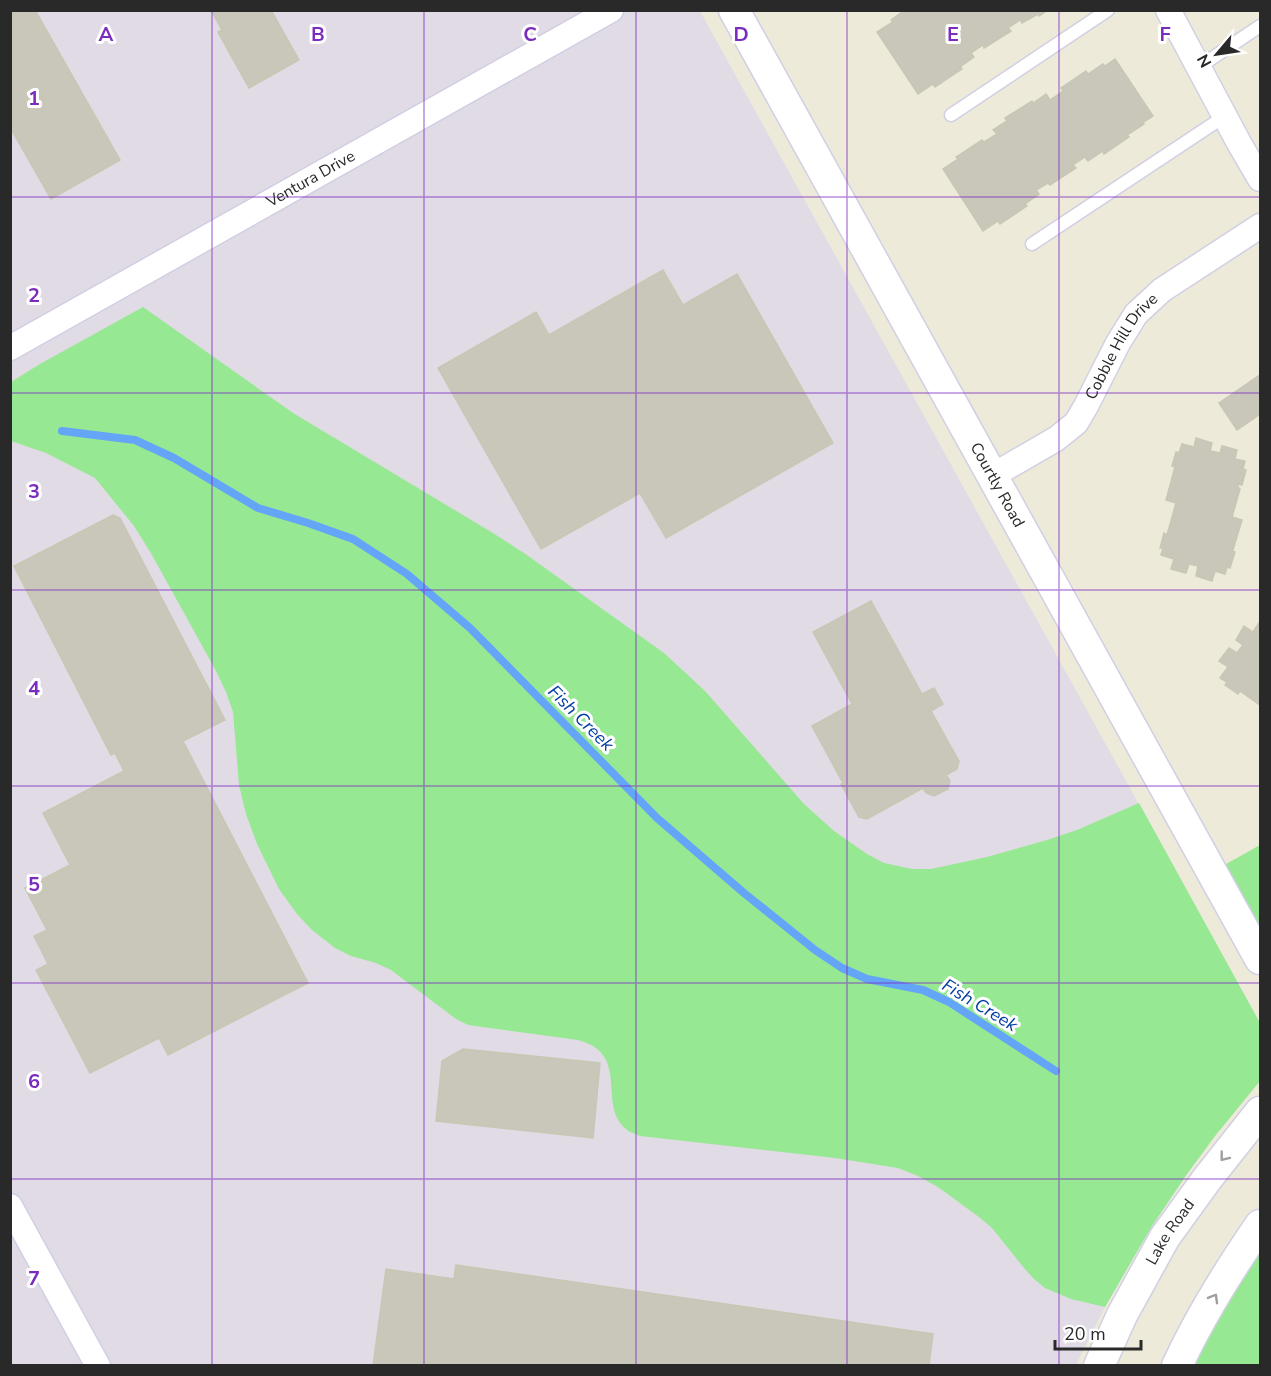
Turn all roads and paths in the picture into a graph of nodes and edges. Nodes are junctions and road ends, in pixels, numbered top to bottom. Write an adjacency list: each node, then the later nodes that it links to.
1 (610, 10): 12 (street, Ventura Drive)
2 (734, 10): 13 (street, Courtly Road)
3 (1108, 10): 7 (lane)
4 (1168, 10): 6 (street)
5 (1260, 26): 6 (lane)
6 (1199, 67): 8 (street)
7 (951, 115)
8 (1225, 116): 9 (street); 11 (lane)
9 (1260, 179)
10 (1260, 226): 13 (street, Cobble Hill Drive)
11 (1032, 244)
12 (10, 348)
13 (992, 476): 14 (street, Courtly Road)
14 (1260, 959)
15 (1260, 1112): 19 (street, Lake Road, one-way to 19)
16 (10, 1206): 18 (street)
17 (1260, 1226): 20 (street, one-way to 17)
18 (98, 1365)
19 (1099, 1365)
20 (1178, 1365)

